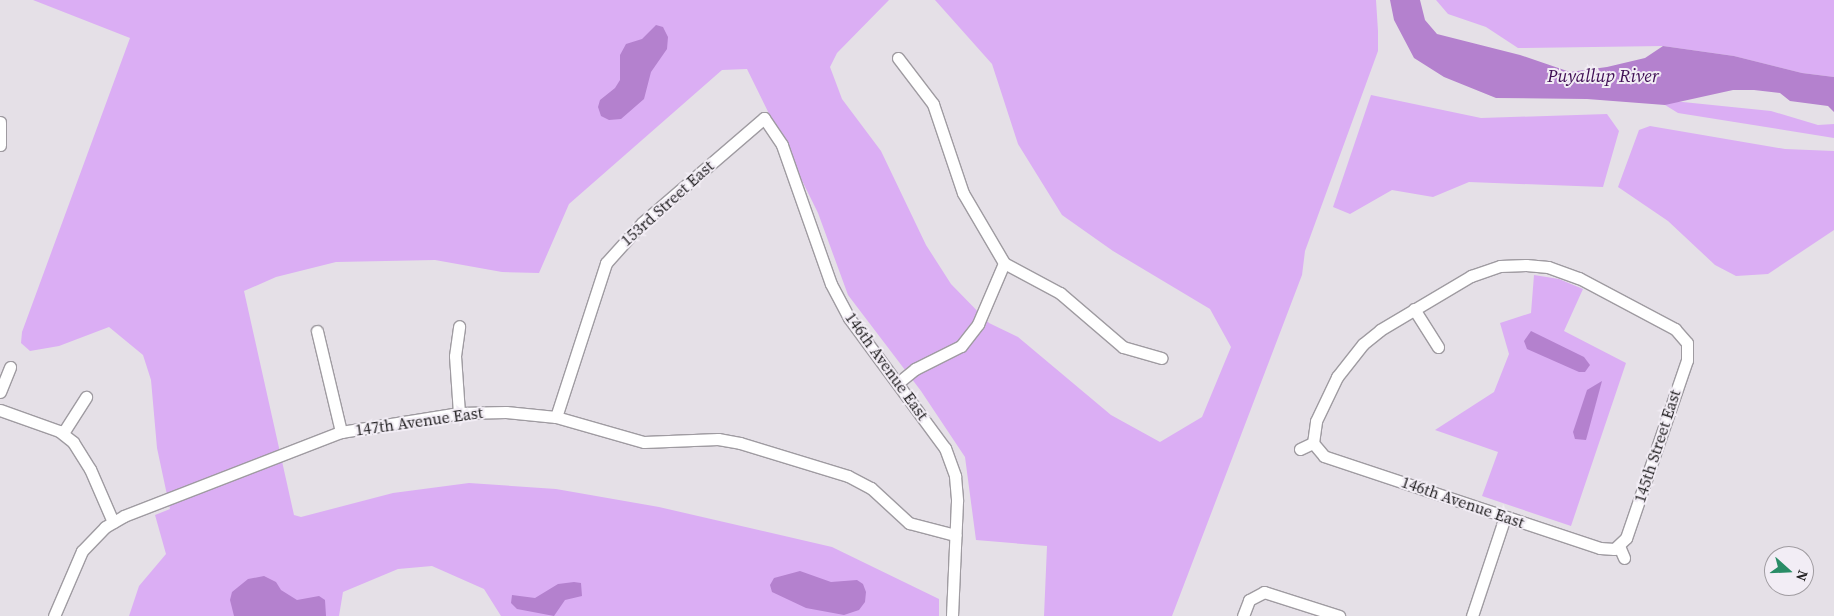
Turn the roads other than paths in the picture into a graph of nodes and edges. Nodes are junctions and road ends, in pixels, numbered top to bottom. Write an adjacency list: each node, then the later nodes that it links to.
1 (898, 58): 5 (street)
2 (764, 118): 12 (street, 146th Avenue East); 17 (street, 153rd Street East)
3 (0, 122): 4 (street)
4 (0, 145)
5 (1004, 263): 10 (street); 12 (street)
6 (1414, 309): 9 (street); 20 (street); 25 (street, 145th Street East)
7 (459, 326): 16 (street)
8 (317, 331): 18 (street)
9 (1438, 347)
10 (1161, 358)
11 (10, 367): 13 (street)
12 (899, 382): 24 (street, 146th Avenue East)
13 (0, 392)
14 (86, 396): 19 (street)
15 (0, 410): 19 (street)
16 (459, 413): 17 (street, 147th Avenue East); 18 (street, 147th Avenue East)
17 (556, 417): 24 (street, 147th Avenue East)
18 (341, 432): 23 (street, 147th Avenue East)
19 (62, 433): 23 (street)
20 (1313, 443): 21 (street); 22 (street, 146th Avenue East)
21 (1300, 449)
22 (1505, 517): 25 (street, 146th Avenue East); 31 (street)
23 (113, 522): 27 (street, 147th Avenue East)
24 (955, 535): 28 (street, 146th Avenue East)
25 (1619, 546): 26 (street)
26 (1624, 558)
27 (54, 616)
28 (952, 616)
29 (1243, 616): 30 (street)
30 (1339, 616)
31 (1472, 616)

